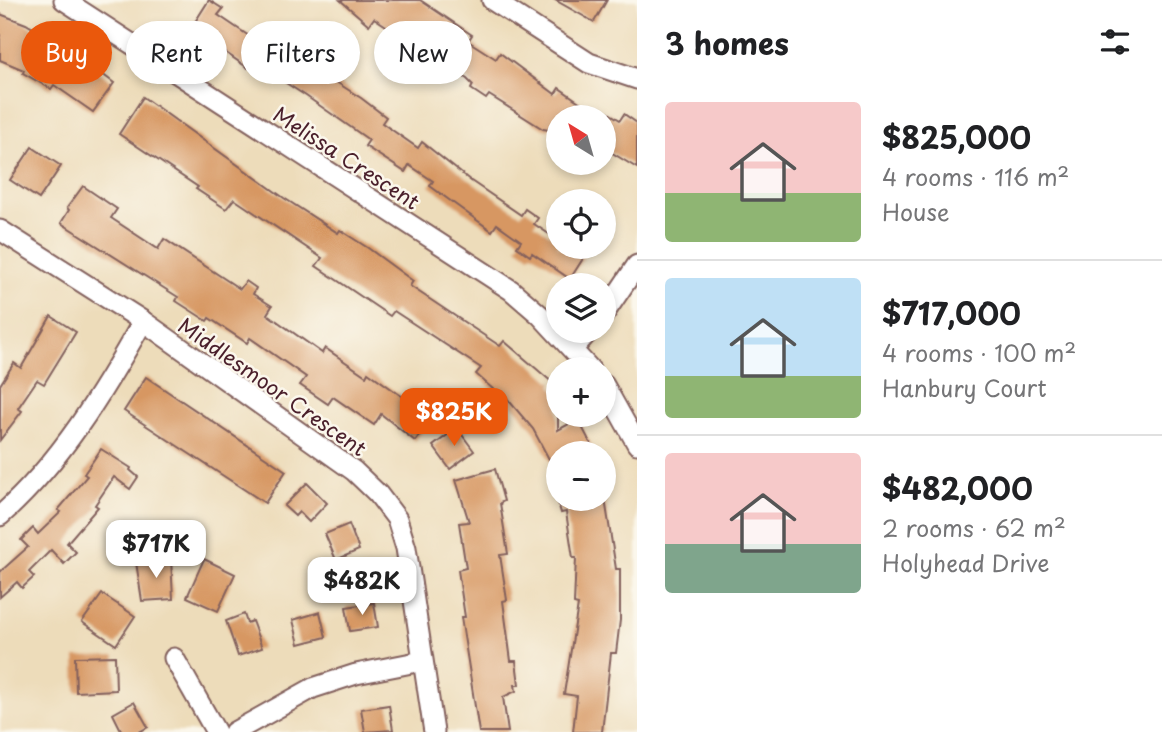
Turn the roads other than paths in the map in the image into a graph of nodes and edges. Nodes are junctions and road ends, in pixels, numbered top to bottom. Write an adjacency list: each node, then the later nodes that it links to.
1 (64, 0): 9 (street, Melissa Crescent)
2 (492, 0): 3 (street)
3 (637, 79)
4 (0, 230): 7 (street, Middlesmoor Crescent)
5 (637, 265): 6 (street)
6 (616, 296)
7 (143, 321): 13 (street); 15 (street, Middlesmoor Crescent)
8 (578, 343): 9 (street)
9 (573, 349): 10 (street, Melissa Crescent)
10 (580, 357)
11 (616, 407): 12 (street)
12 (637, 444)
13 (0, 516)
14 (174, 658): 16 (street)
15 (422, 661): 17 (street); 18 (street, Middlesmoor Crescent)
16 (216, 732)
17 (234, 732)
18 (434, 732)

